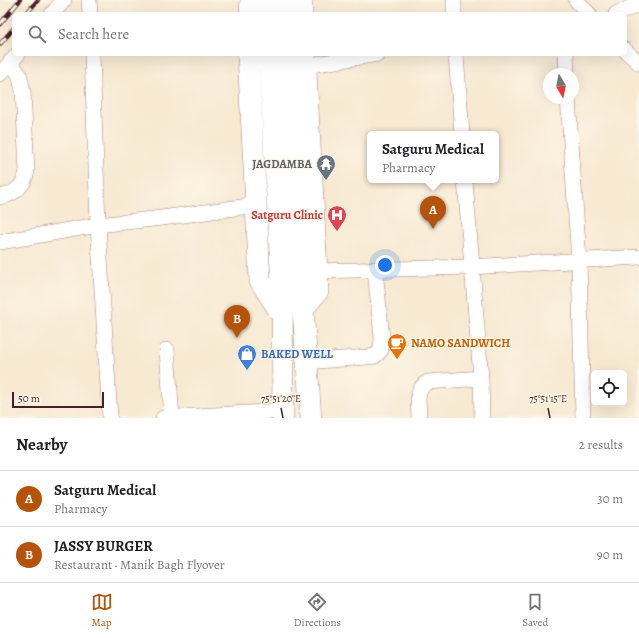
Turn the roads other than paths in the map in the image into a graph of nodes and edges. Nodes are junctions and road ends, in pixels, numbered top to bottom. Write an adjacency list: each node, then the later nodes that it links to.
1 (64, 0): 10 (street)
2 (89, 0): 11 (street)
3 (251, 0): 12 (main road)
4 (267, 0): 13 (main road)
5 (285, 0): 14 (main road)
6 (302, 0): 15 (main road)
7 (454, 0): 16 (street)
8 (576, 0): 17 (street)
9 (639, 4): 18 (street)
10 (54, 12)
11 (90, 12)
12 (250, 12)
13 (267, 12)
14 (285, 12)
15 (302, 12)
16 (454, 12)
17 (587, 12)
18 (621, 12)
19 (627, 52): 29 (street)
20 (92, 56): 37 (street)
21 (248, 56): 36 (main road)
22 (269, 56): 43 (main road)
23 (288, 56): 43 (main road)
24 (354, 56): 28 (street)
25 (456, 56): 33 (street)
26 (566, 56): 30 (street)
27 (14, 58): 31 (street); 35 (street)
28 (305, 60): 43 (main road)
29 (639, 63)
30 (567, 68)
31 (0, 74)
32 (568, 104): 40 (street)
33 (462, 131)
34 (465, 183): 41 (street)
35 (0, 198)
36 (256, 205): 37 (street); 44 (main road)
37 (98, 225): 38 (street); 49 (street)
38 (0, 242)
39 (639, 256): 40 (street)
40 (579, 261): 41 (street); 54 (street)
41 (471, 267): 42 (street); 47 (street)
42 (375, 270): 43 (street); 46 (street)
43 (300, 281): 44 (main road); 46 (main road)
44 (282, 315): 48 (main road)
45 (167, 350): 50 (street)
46 (306, 362): 51 (main road)
47 (480, 378): 52 (street); 53 (street)
48 (283, 415): 50 (street)
49 (110, 418)
50 (169, 418)
51 (311, 418)
52 (419, 418)
53 (482, 418)
54 (583, 418)

